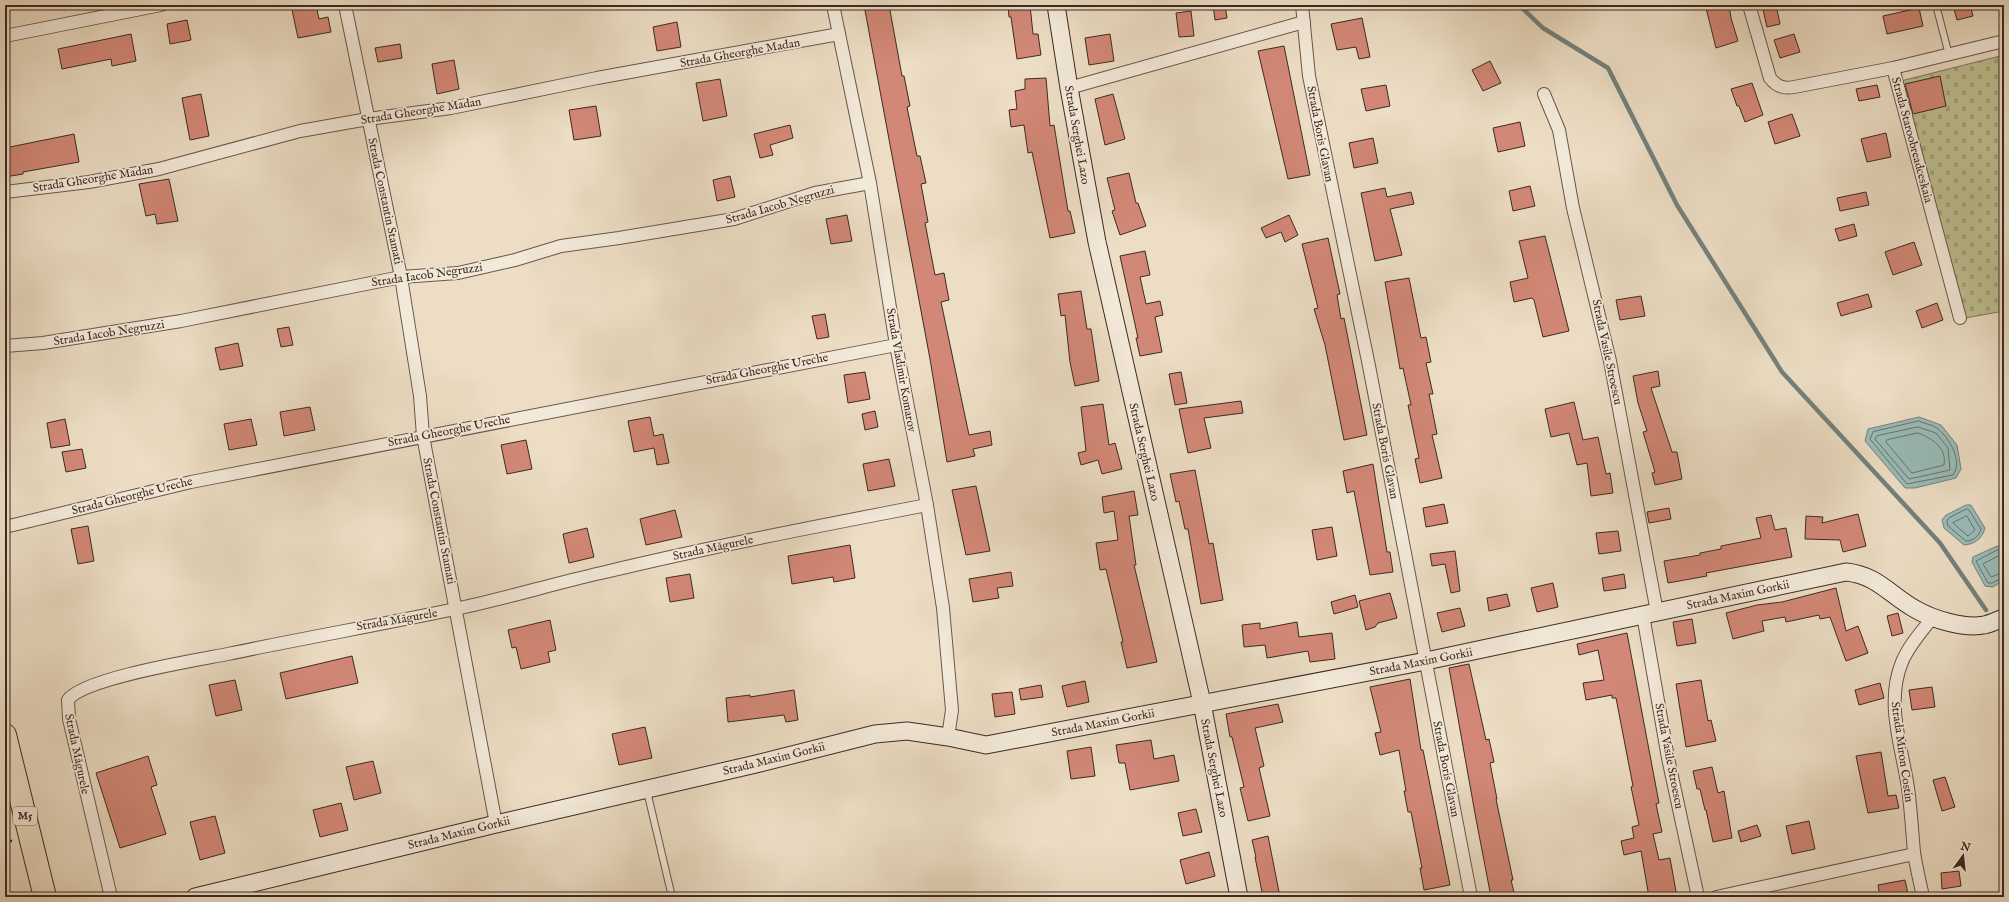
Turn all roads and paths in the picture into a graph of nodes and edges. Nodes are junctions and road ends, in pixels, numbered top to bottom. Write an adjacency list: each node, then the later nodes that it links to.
1 (161, 5): 10 (street)
2 (345, 5): 16 (street, Strada Constantin Stamati)
3 (833, 5): 9 (street, Strada Vladimir Komarov)
4 (1056, 5): 14 (street, Strada Serghei Lazo)
5 (1302, 5): 8 (street, Strada Boris Glavan)
6 (1749, 5): 13 (street, Strada Staroobreadceskaia)
7 (1936, 5): 12 (lane)
8 (1304, 22): 14 (street); 30 (street, Strada Boris Glavan)
9 (839, 34): 16 (street, Strada Gheorghe Madan); 17 (street, Strada Vladimir Komarov)
10 (5, 36)
11 (2004, 41): 12 (street)
12 (1949, 55): 13 (street)
13 (1893, 68): 20 (street, Strada Staroobreadceskaia)
14 (1068, 88): 31 (street, Strada Serghei Lazo)
15 (1544, 94): 27 (street, Strada Vasile Stroescu)
16 (368, 119): 18 (street, Strada Gheorghe Madan); 19 (street, Strada Constantin Stamati)
17 (870, 183): 19 (street, Strada Iacob Negruzzi); 21 (street, Strada Vladimir Komarov)
18 (5, 192)
19 (401, 277): 22 (street, Strada Iacob Negruzzi); 23 (street, Strada Constantin Stamati)
20 (1960, 318)
21 (896, 345): 23 (street, Strada Gheorghe Ureche); 24 (street, Strada Vladimir Komarov)
22 (5, 346)
23 (423, 436): 25 (street, Strada Gheorghe Ureche); 26 (street, Strada Constantin Stamati)
24 (927, 505): 26 (street, Strada Măgurele); 33 (street, Strada Vladimir Komarov)
25 (5, 527)
26 (457, 609): 35 (street, Strada Constantin Stamati); 38 (street, Strada Măgurele)
27 (1650, 614): 28 (street, Strada Maxim Gorkii); 30 (street, Strada Maxim Gorkii); 43 (street, Strada Vasile Stroescu)
28 (1934, 617): 29 (street, Strada Maxim Gorkii); 36 (street, Strada Miron Costin)
29 (2004, 618)
30 (1426, 661): 31 (street, Strada Maxim Gorkii); 42 (street, Strada Boris Glavan)
31 (1202, 703): 33 (street, Strada Maxim Gorkii); 41 (street, Strada Serghei Lazo)
32 (5, 735): 37 (highway, M5)
33 (948, 737): 34 (street, Strada Maxim Gorkii)
34 (647, 789): 35 (street, Strada Maxim Gorkii); 40 (lane)
35 (496, 824): 39 (street, Strada Maxim Gorkii)
36 (1914, 854): 44 (street); 45 (street, Strada Miron Costin)
37 (45, 897)
38 (111, 897)
39 (195, 897)
40 (672, 897)
41 (1238, 897)
42 (1471, 897)
43 (1698, 897)
44 (1716, 897)
45 (1923, 897)

